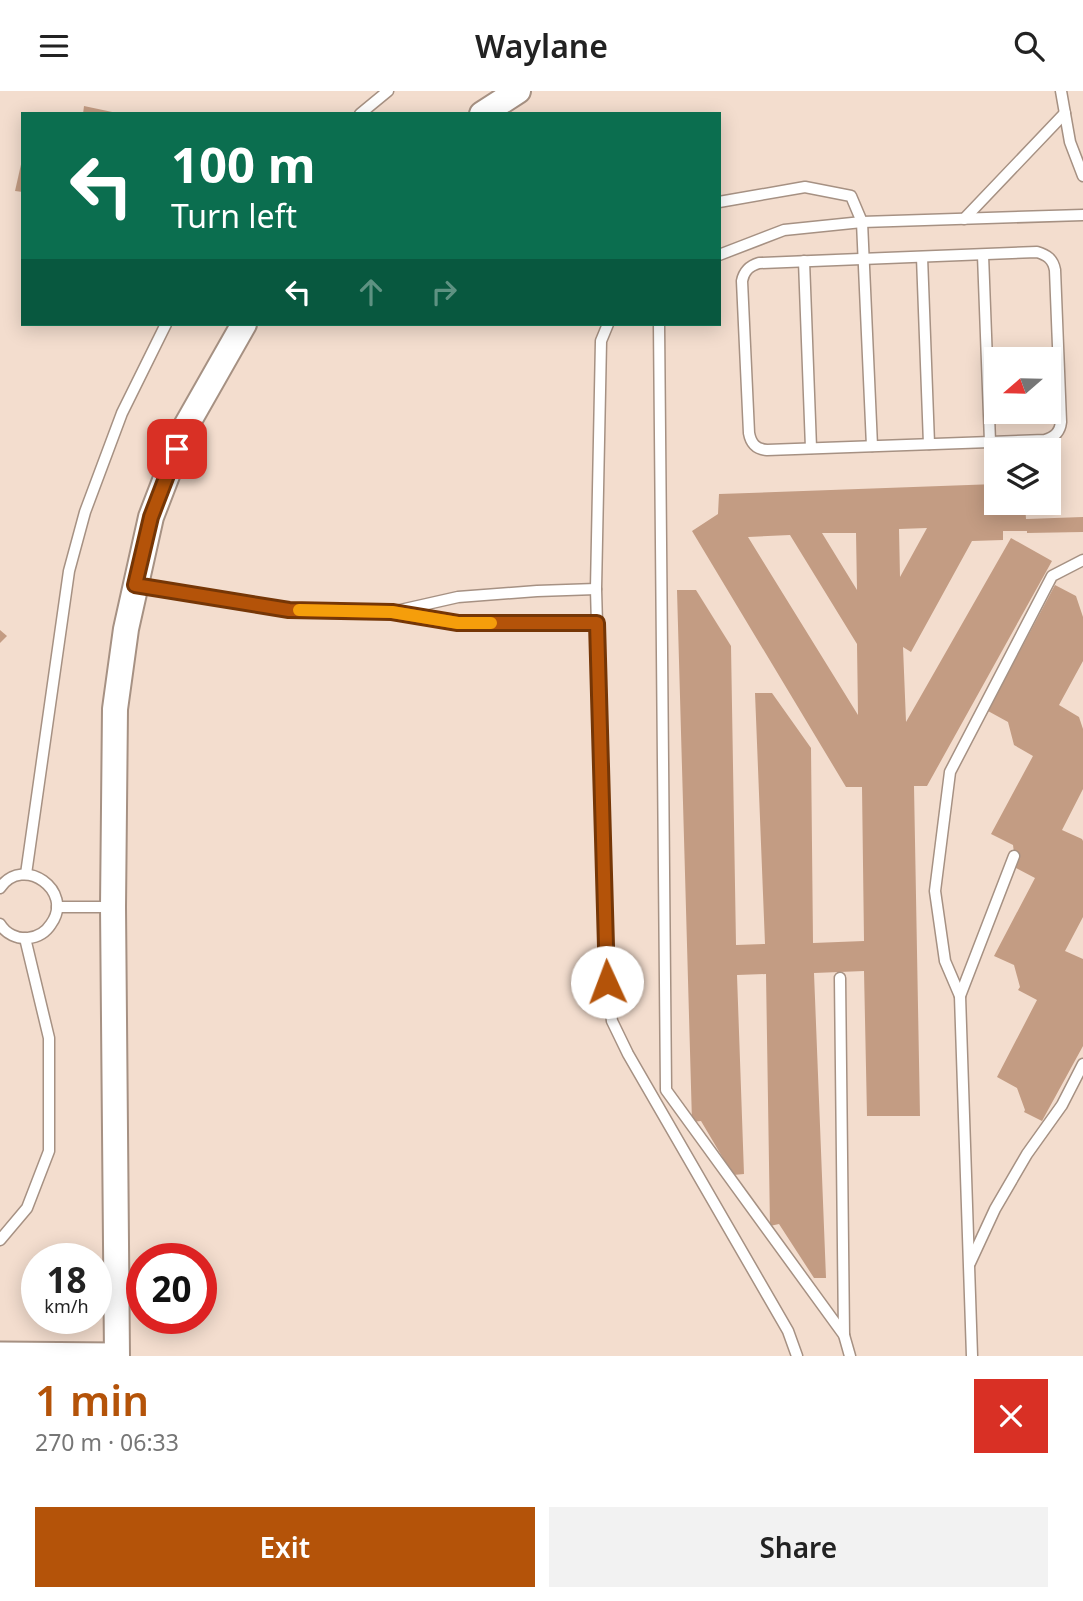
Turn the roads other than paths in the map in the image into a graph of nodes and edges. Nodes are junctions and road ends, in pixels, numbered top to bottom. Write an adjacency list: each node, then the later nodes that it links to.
1 (388, 91): 4 (lane)
2 (517, 91): 5 (street)
3 (1061, 91): 6 (lane)
4 (362, 112)
5 (484, 112)
6 (1065, 113): 7 (lane); 10 (lane)
7 (1083, 176)
8 (721, 202): 11 (lane)
9 (1083, 215): 10 (lane)
10 (964, 219): 11 (lane)
11 (862, 222): 12 (lane); 15 (lane)
12 (721, 254)
13 (982, 255): 14 (lane); 21 (lane); 22 (lane)
14 (922, 257): 15 (lane); 24 (lane)
15 (864, 259): 16 (lane); 25 (lane)
16 (804, 261): 26 (lane); 26 (lane)
17 (165, 326): 33 (lane)
18 (243, 326): 28 (street)
19 (607, 326): 29 (lane)
20 (659, 326): 44 (lane)
21 (990, 438)
22 (1051, 438)
23 (984, 442): 24 (lane)
24 (929, 444): 25 (lane)
25 (872, 446): 26 (lane)
26 (811, 448)
27 (1083, 559): 40 (lane)
28 (135, 585): 30 (lane); 36 (street)
29 (596, 589): 30 (lane); 31 (lane)
30 (392, 612): 31 (lane)
31 (597, 623): 47 (lane)
32 (1014, 856): 40 (lane)
33 (26, 874): 34 (lane); 35 (lane)
34 (0, 888)
35 (57, 907): 36 (lane); 38 (lane)
36 (113, 907): 46 (street)
37 (0, 925): 38 (lane)
38 (25, 939): 42 (lane)
39 (840, 978): 44 (lane)
40 (960, 996): 43 (lane)
41 (1083, 1065): 43 (lane)
42 (0, 1240)
43 (969, 1266): 49 (lane)
44 (844, 1335): 48 (lane)
45 (0, 1352): 46 (street)
46 (117, 1355)
47 (797, 1356)
48 (850, 1356)
49 (972, 1356)

